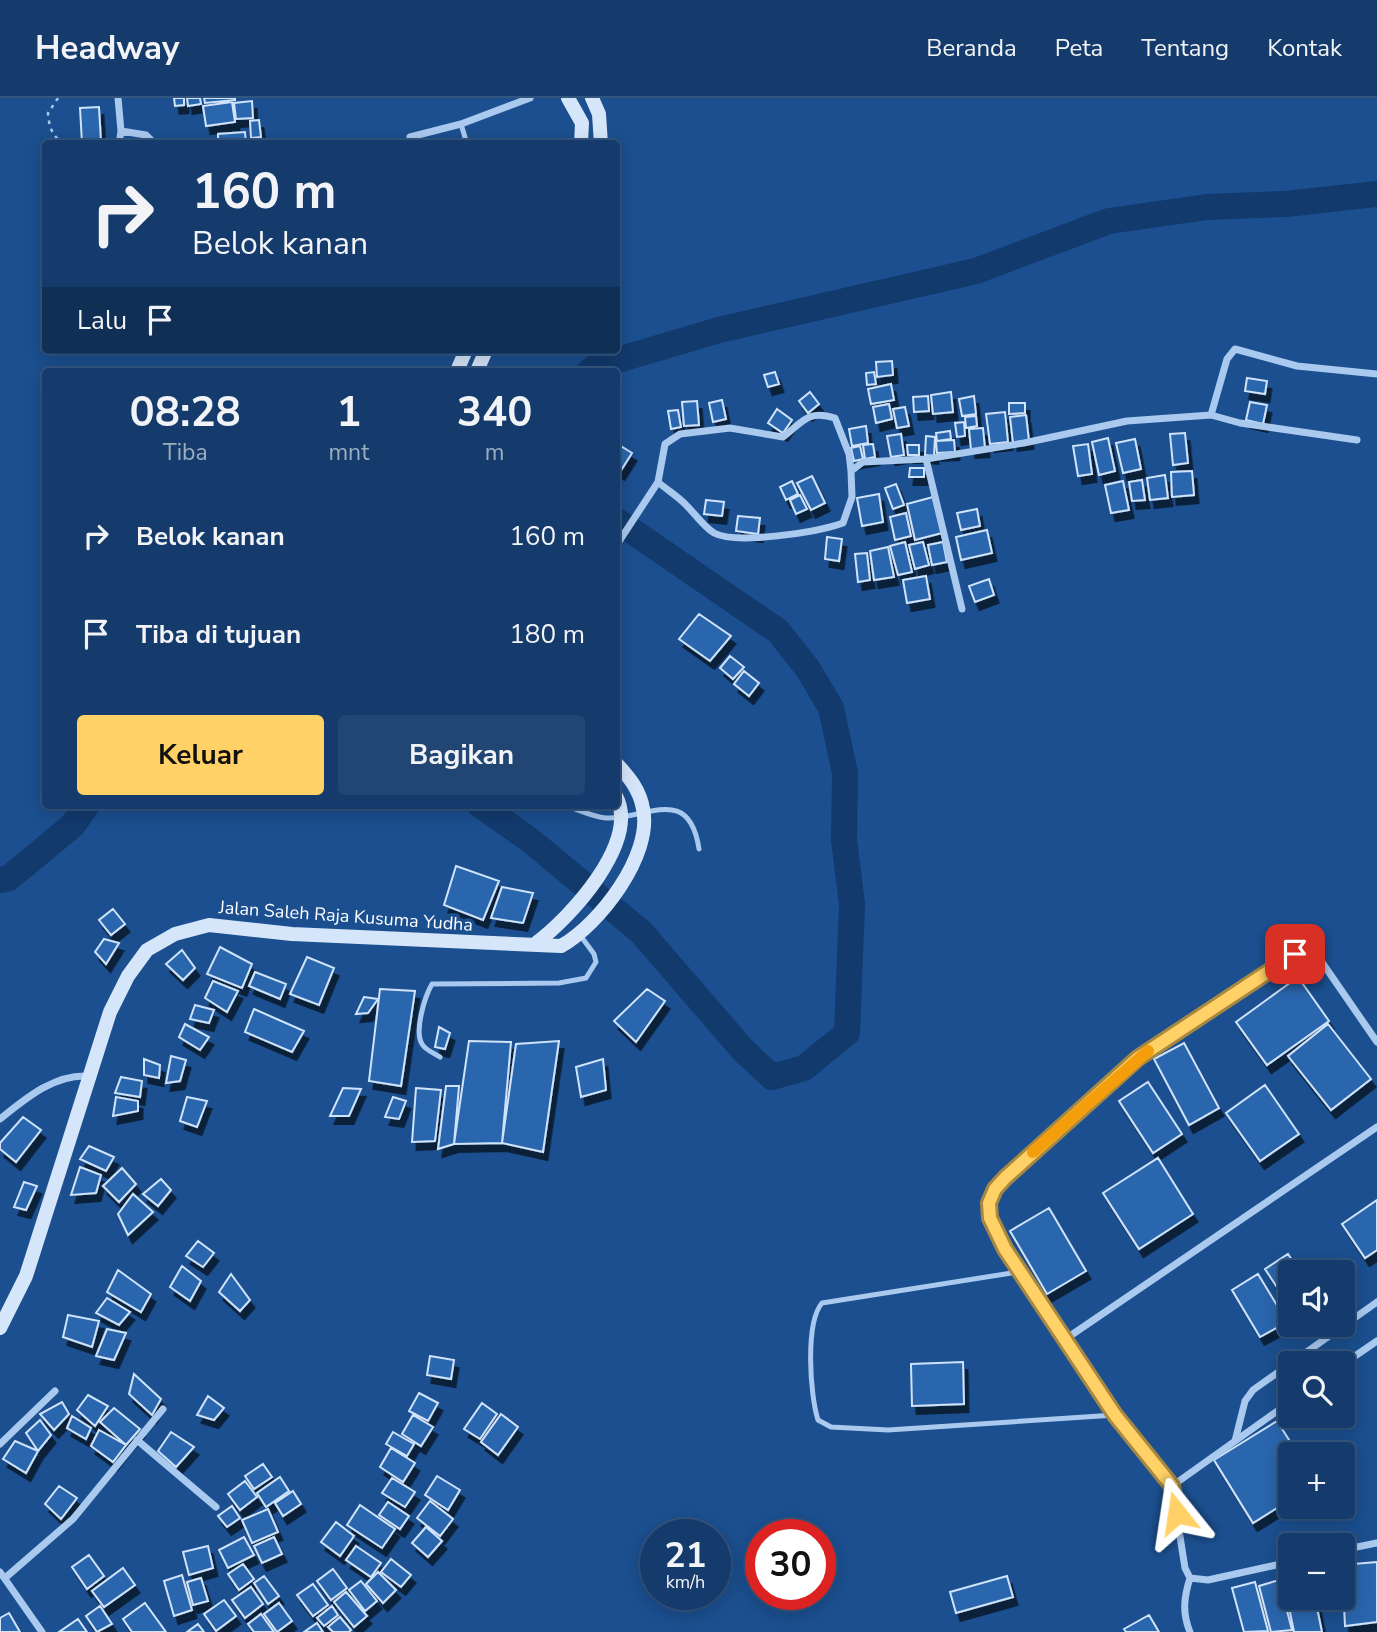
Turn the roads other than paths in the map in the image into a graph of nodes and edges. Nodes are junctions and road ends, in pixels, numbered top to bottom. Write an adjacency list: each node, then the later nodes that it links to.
1 (118, 98): 6 (street)
2 (530, 98): 5 (street)
3 (568, 98): 11 (street)
4 (592, 98): 12 (street)
5 (461, 124): 7 (street); 10 (lane)
6 (121, 131): 8 (street); 9 (street)
7 (410, 137)
8 (120, 140)
9 (151, 140)
10 (466, 140)
11 (581, 140)
12 (601, 140)
13 (1377, 374): 14 (street)
14 (1211, 415): 15 (street); 16 (street)
15 (1357, 440)
16 (926, 459): 17 (street); 20 (street)
17 (851, 471): 18 (street); 18 (street)
18 (658, 482): 19 (street)
19 (620, 540)
20 (962, 609)
21 (620, 768): 24 (street)
22 (620, 807): 25 (street)
23 (577, 809): 25 (lane)
24 (644, 811): 25 (lane); 26 (lane); 27 (street, Jalan Saleh Raja Kusuma Yudha)
25 (623, 816): 28 (street)
26 (699, 849)
27 (579, 934): 28 (street, Jalan Saleh Raja Kusuma Yudha); 30 (lane)
28 (536, 943): 31 (street, Jalan Saleh Raja Kusuma Yudha)
29 (1377, 1042): 34 (street)
30 (440, 1057)
31 (88, 1076): 32 (street); 36 (street, Jalan Saleh Raja Kusuma Yudha)
32 (0, 1119)
33 (1377, 1127): 37 (street)
34 (1018, 1272): 37 (street); 43 (lane)
35 (1377, 1302): 45 (street)
36 (0, 1328)
37 (1067, 1338): 43 (street)
38 (1377, 1341): 39 (street)
39 (1355, 1356)
40 (55, 1391): 46 (street)
41 (163, 1409): 44 (street)
42 (1278, 1411): 45 (street)
43 (1115, 1415): 47 (street)
44 (137, 1440): 48 (street); 52 (street)
45 (1235, 1441): 47 (street)
46 (0, 1444)
47 (1172, 1486): 53 (street)
48 (216, 1507)
49 (1377, 1543): 50 (street)
50 (1355, 1547)
51 (1278, 1565): 53 (street)
52 (2, 1575): 54 (street)
53 (1189, 1578): 55 (street)
54 (42, 1632)
55 (1190, 1632)

